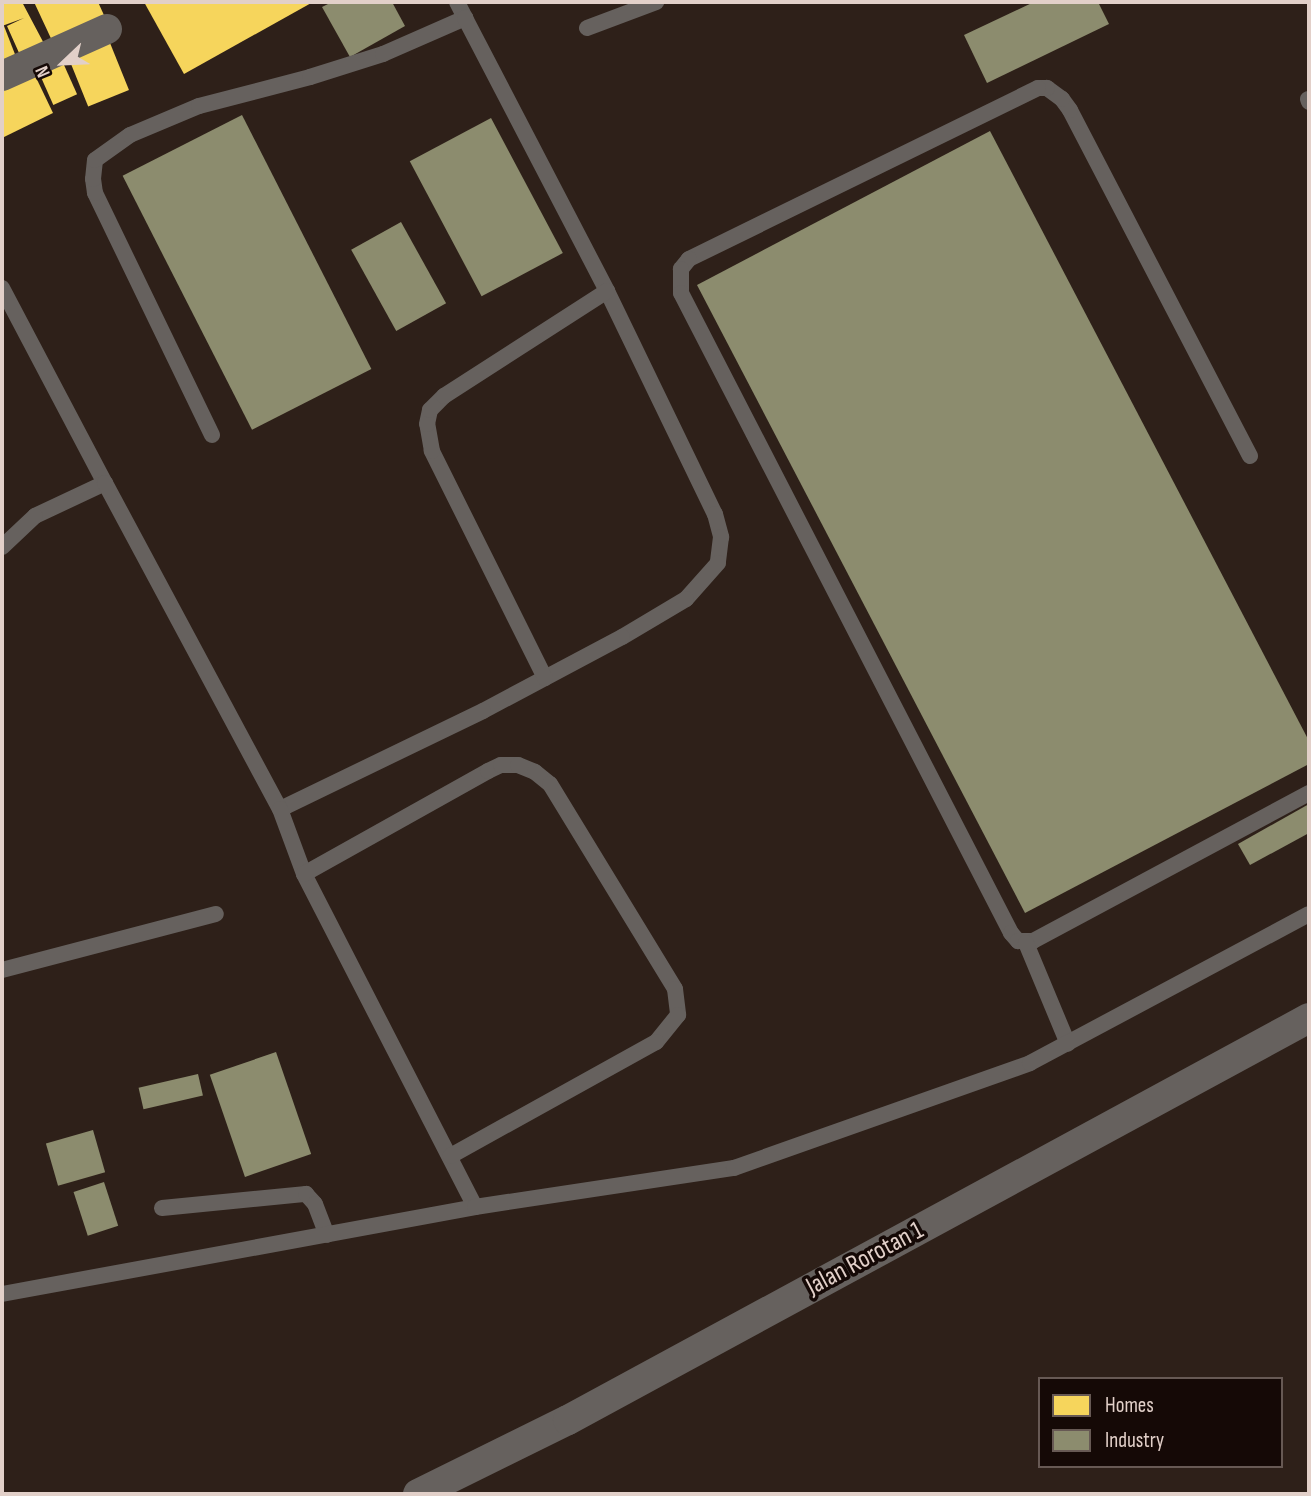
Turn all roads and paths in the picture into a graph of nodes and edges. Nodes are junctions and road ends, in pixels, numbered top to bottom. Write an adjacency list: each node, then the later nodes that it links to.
1 (457, 2): 3 (lane)
2 (656, 2): 4 (lane)
3 (465, 18): 8 (lane); 9 (lane)
4 (587, 28)
5 (107, 29): 6 (street)
6 (2, 76)
7 (2, 288): 11 (lane)
8 (607, 291): 13 (lane); 13 (lane)
9 (212, 435)
10 (1250, 456): 19 (lane)
11 (105, 483): 12 (lane); 15 (lane)
12 (2, 547)
13 (545, 678): 15 (lane)
14 (1309, 793): 19 (lane)
15 (279, 809): 16 (lane)
16 (304, 874): 23 (lane); 23 (lane)
17 (216, 914): 20 (lane)
18 (1309, 914): 22 (lane)
19 (1026, 943): 22 (lane)
20 (2, 970)
21 (1309, 1018): 28 (street, Jalan Rorotan 1)
22 (1068, 1044): 24 (lane)
23 (450, 1156): 24 (lane)
24 (475, 1207): 26 (lane)
25 (162, 1208): 26 (lane)
26 (327, 1235): 27 (lane)
27 (2, 1294)
28 (418, 1494)

